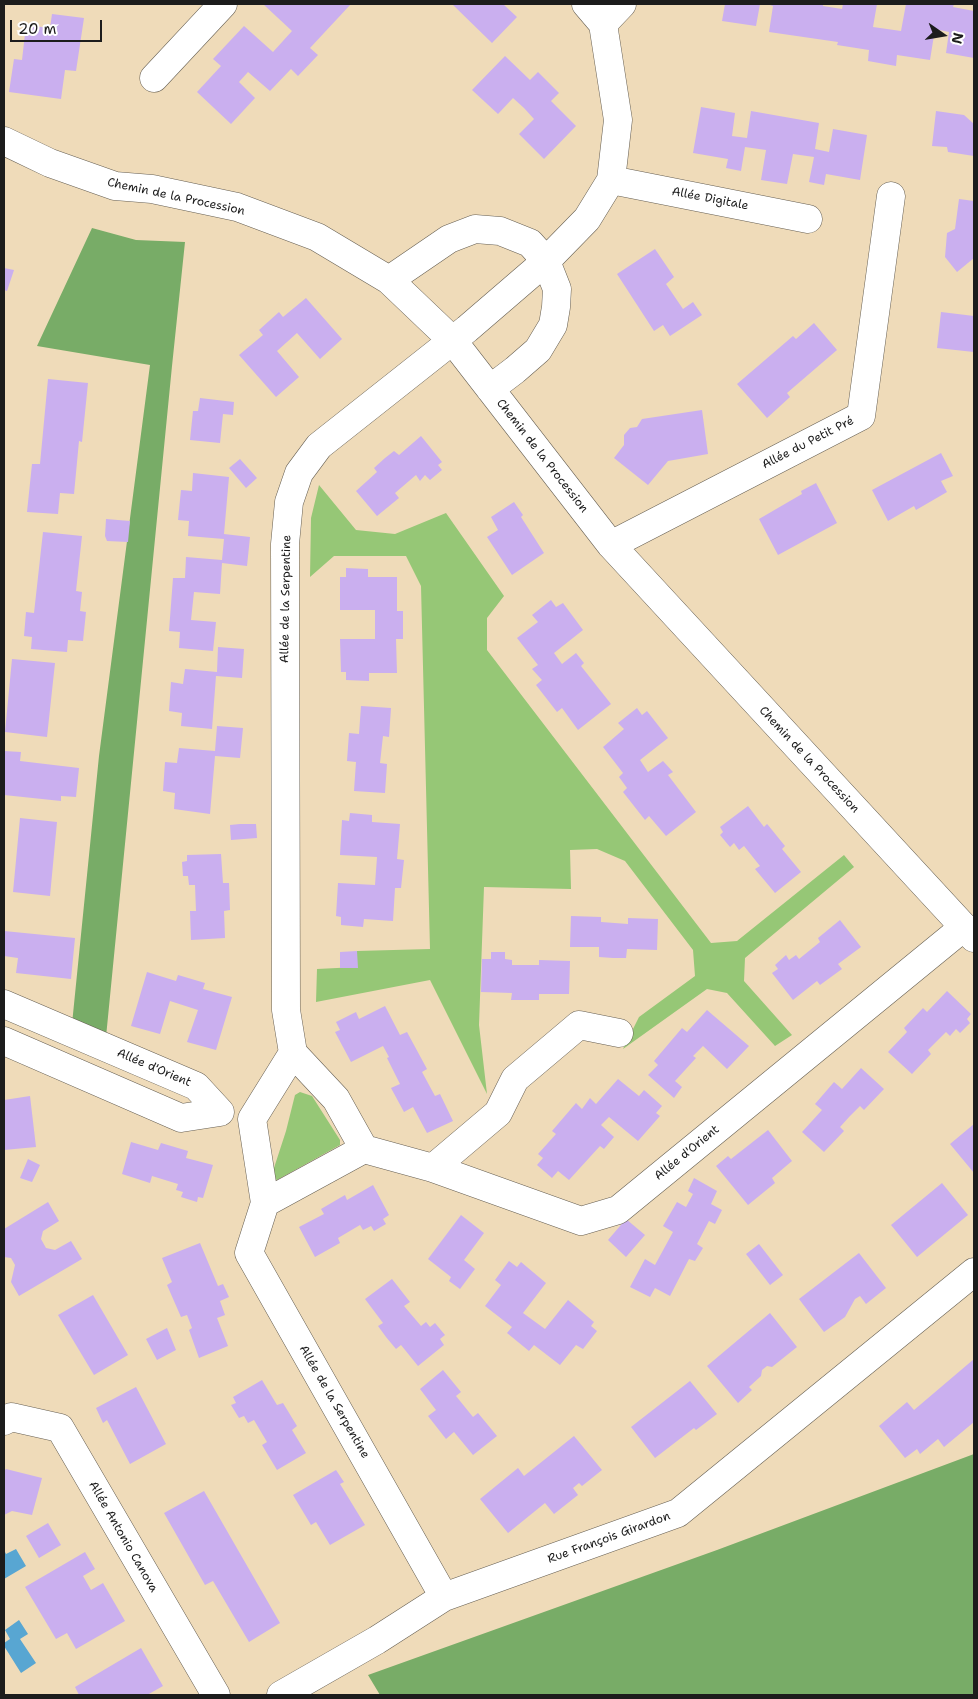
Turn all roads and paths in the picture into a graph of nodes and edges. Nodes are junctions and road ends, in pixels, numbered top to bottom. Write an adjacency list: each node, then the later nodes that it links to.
1 (224, 4): 5 (street)
2 (586, 4): 4 (street)
3 (622, 4): 4 (street)
4 (603, 24): 7 (street, Allée de la Serpentine)
5 (154, 78)
6 (4, 141): 11 (street, Chemin de la Procession)
7 (611, 180): 9 (street, Allée Digitale); 10 (street, Allée de la Serpentine)
8 (891, 196): 14 (street, Allée du Petit Pré)
9 (808, 219)
10 (546, 261): 11 (street); 12 (street, Allée de la Serpentine); 13 (street)
11 (389, 280): 12 (street, Chemin de la Procession)
12 (453, 341): 13 (street, Chemin de la Procession); 19 (street, Allée de la Serpentine)
13 (490, 389): 14 (street, Chemin de la Procession)
14 (611, 545): 15 (street, Chemin de la Procession)
15 (969, 932): 23 (street, Allée d'Orient)
16 (4, 1004): 20 (street, Allée d'Orient)
17 (619, 1033): 23 (street)
18 (4, 1041): 20 (street)
19 (293, 1053): 21 (street); 22 (street)
20 (220, 1112): 21 (street)
21 (252, 1119): 24 (street)
22 (364, 1149): 23 (street, Allée d'Orient); 24 (street)
23 (433, 1168)
24 (265, 1203): 27 (street, Allée de la Serpentine)
25 (974, 1272): 27 (street, Rue François Girardon)
26 (4, 1421): 28 (street, Allée Antonio Canova)
27 (444, 1597): 29 (street, Rue François Girardon)
28 (216, 1695)
29 (280, 1695)

